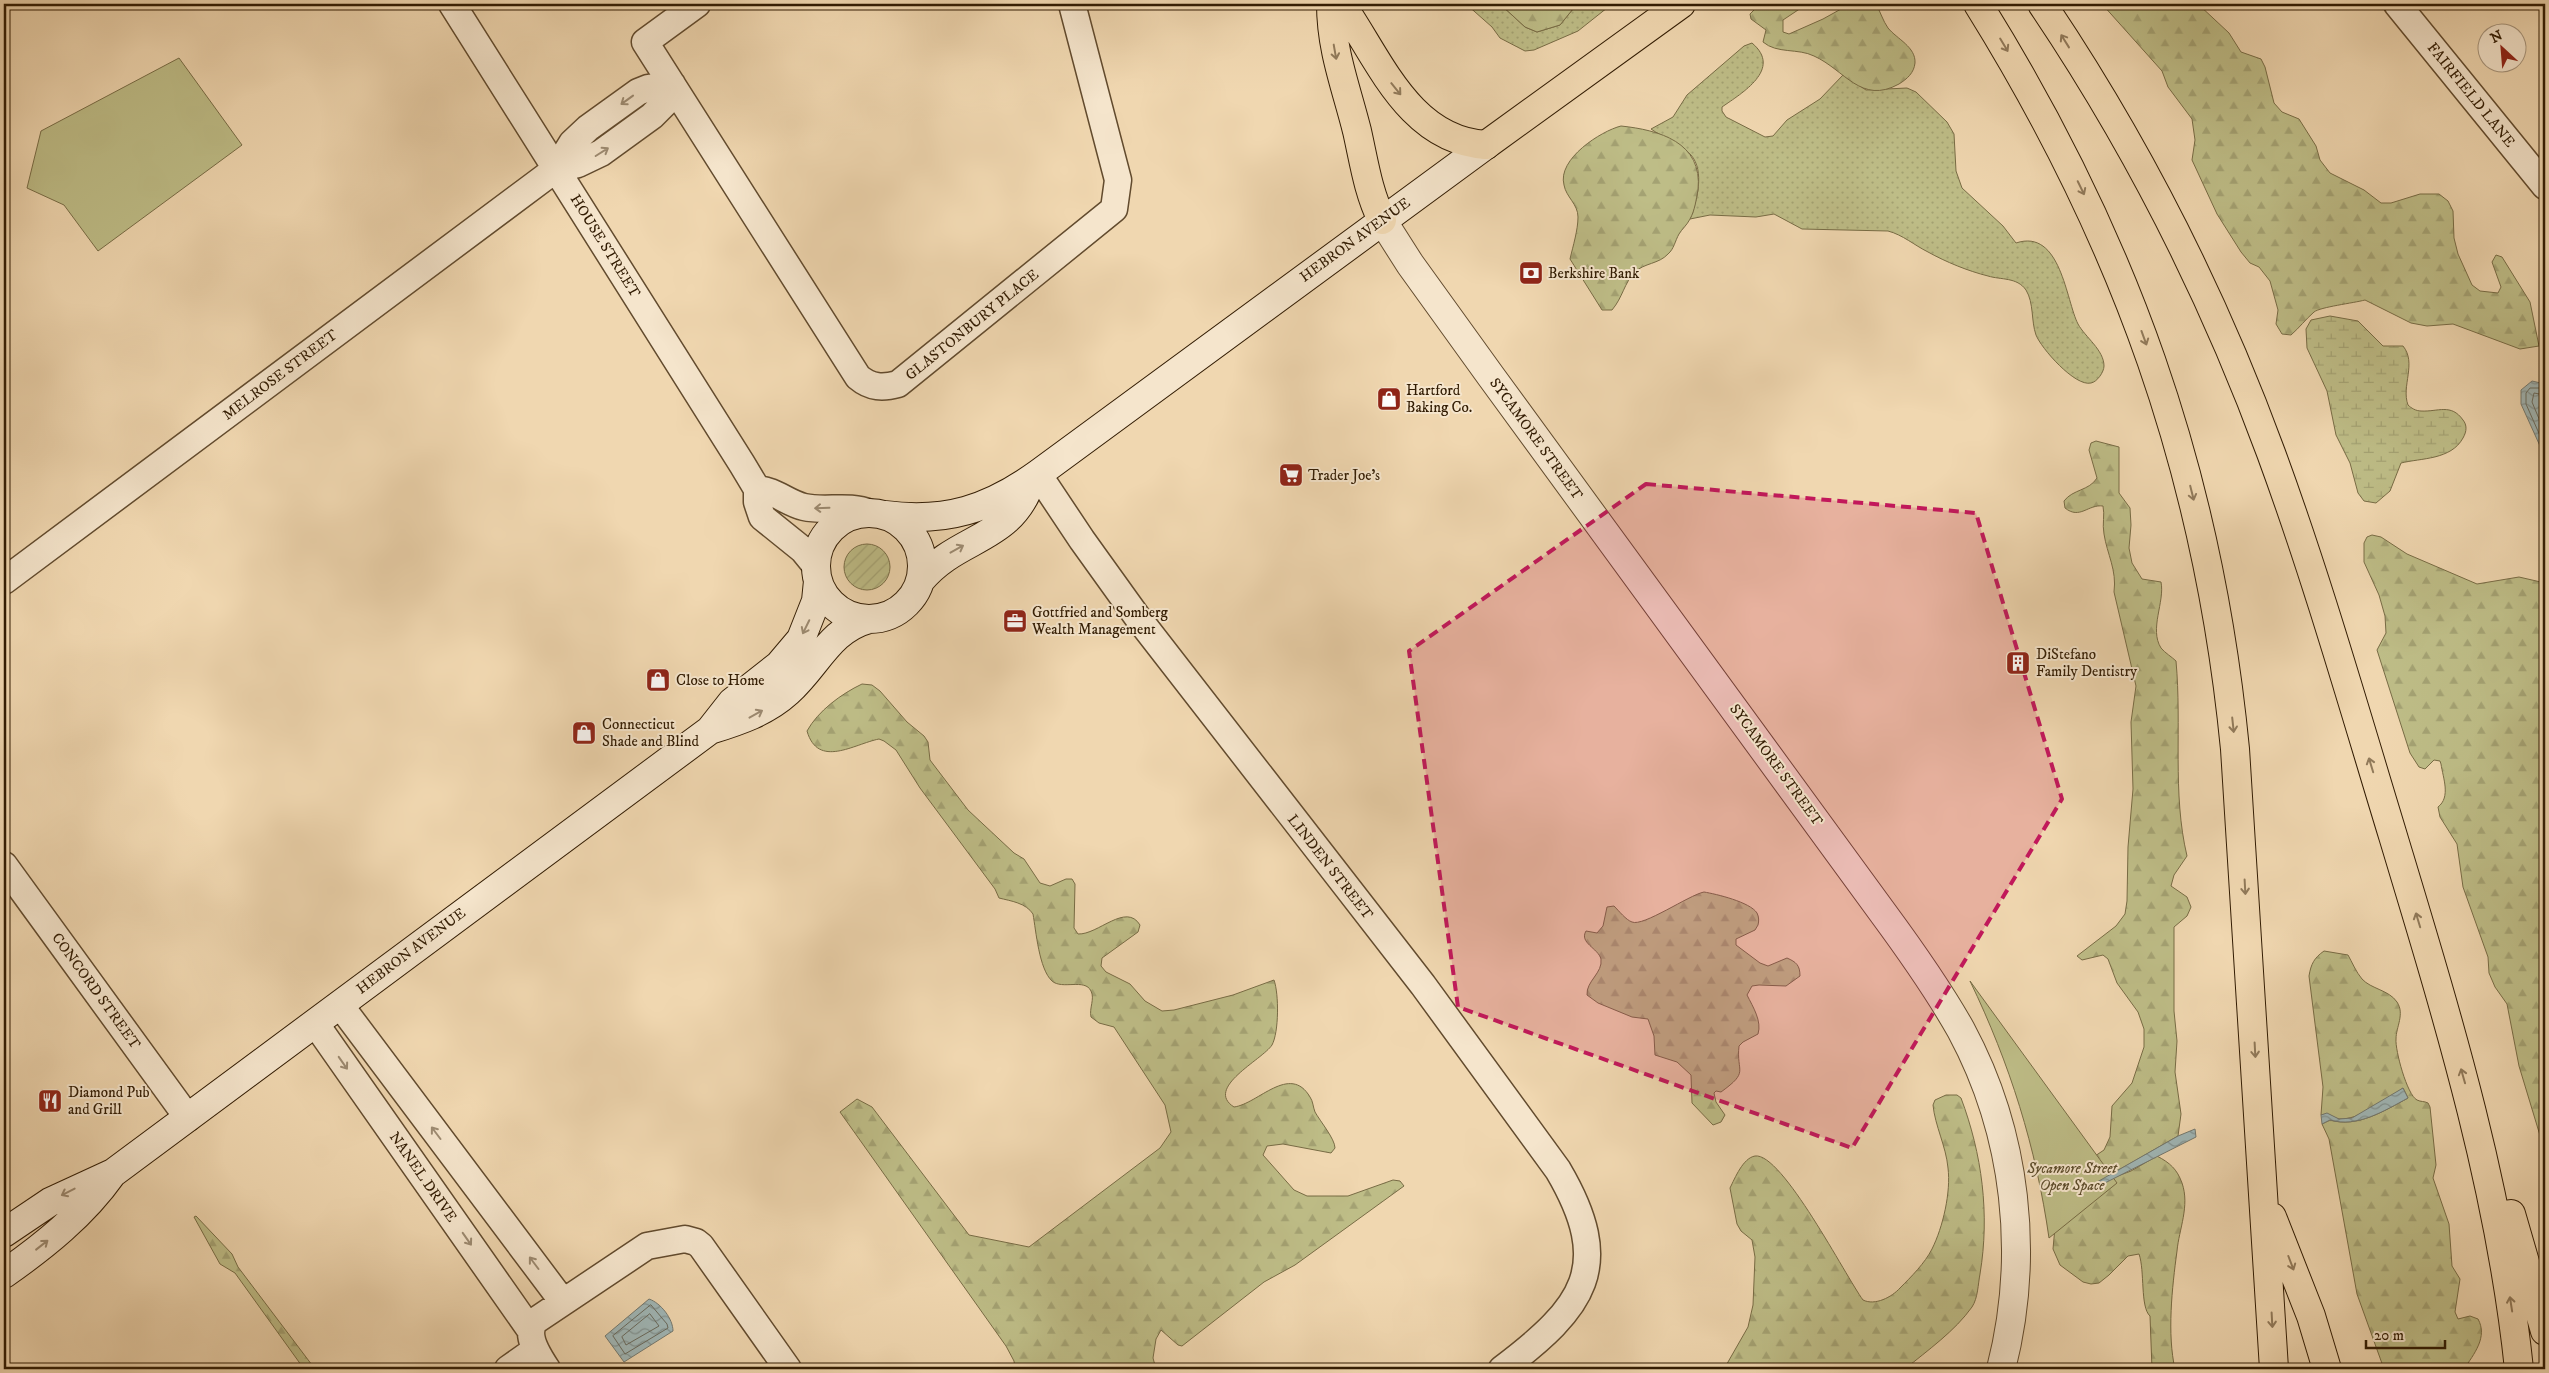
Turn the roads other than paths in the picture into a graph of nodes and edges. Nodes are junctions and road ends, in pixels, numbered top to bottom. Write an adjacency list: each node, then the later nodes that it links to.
1 (452, 4): 12 (street, HOUSE STREET)
2 (697, 4): 10 (street, GLASTONBURY PLACE)
3 (1072, 4): 10 (street, GLASTONBURY PLACE)
4 (1331, 4): 14 (main road, one-way to 14)
5 (1340, 4): 11 (main road, one-way to 11)
6 (1681, 4): 11 (main road, HEBRON AVENUE)
7 (1978, 4): 29 (main road, one-way to 29)
8 (2042, 4): 26 (main road, one-way to 8)
9 (2397, 4): 13 (street, FAIRFIELD LANE)
10 (672, 84): 12 (street)
11 (1486, 144): 14 (main road, HEBRON AVENUE)
12 (556, 168): 16 (street, HOUSE STREET); 19 (street, MELROSE STREET)
13 (2545, 186)
14 (1382, 220): 15 (main road, HEBRON AVENUE); 38 (main road, SYCAMORE STREET)
15 (1035, 477): 17 (main road, HEBRON AVENUE); 20 (main road, HEBRON AVENUE, one-way to 15); 37 (street, LINDEN STREET)
16 (757, 489): 17 (street, one-way to 16); 18 (street, HOUSE STREET)
17 (877, 514): 18 (main road); 20 (main road)
18 (817, 573): 21 (main road); 22 (main road, HEBRON AVENUE, one-way to 22)
19 (4, 580)
20 (920, 581): 21 (main road)
21 (869, 618): 22 (main road, HEBRON AVENUE, one-way to 21)
22 (710, 730): 24 (main road, HEBRON AVENUE)
23 (4, 864): 27 (street, CONCORD STREET)
24 (340, 1005): 25 (main road, HEBRON AVENUE); 32 (street, one-way to 24)
25 (315, 1023): 27 (main road, HEBRON AVENUE); 34 (street, NANEL DRIVE, one-way to 34)
26 (2472, 1107): 33 (main road); 41 (main road, one-way to 26)
27 (188, 1118): 28 (main road, HEBRON AVENUE)
28 (113, 1173): 30 (main road, HEBRON AVENUE, one-way to 30); 31 (main road, HEBRON AVENUE, one-way to 28)
29 (2264, 1202): 39 (main road, one-way to 39); 40 (main road, one-way to 40)
30 (4, 1233)
31 (4, 1274)
32 (563, 1302): 34 (street); 36 (street)
33 (2545, 1331)
34 (538, 1350): 35 (street)
35 (508, 1369)
36 (788, 1369)
37 (1502, 1369)
38 (2001, 1369)
39 (2274, 1369)
40 (2327, 1369)
41 (2519, 1369)

